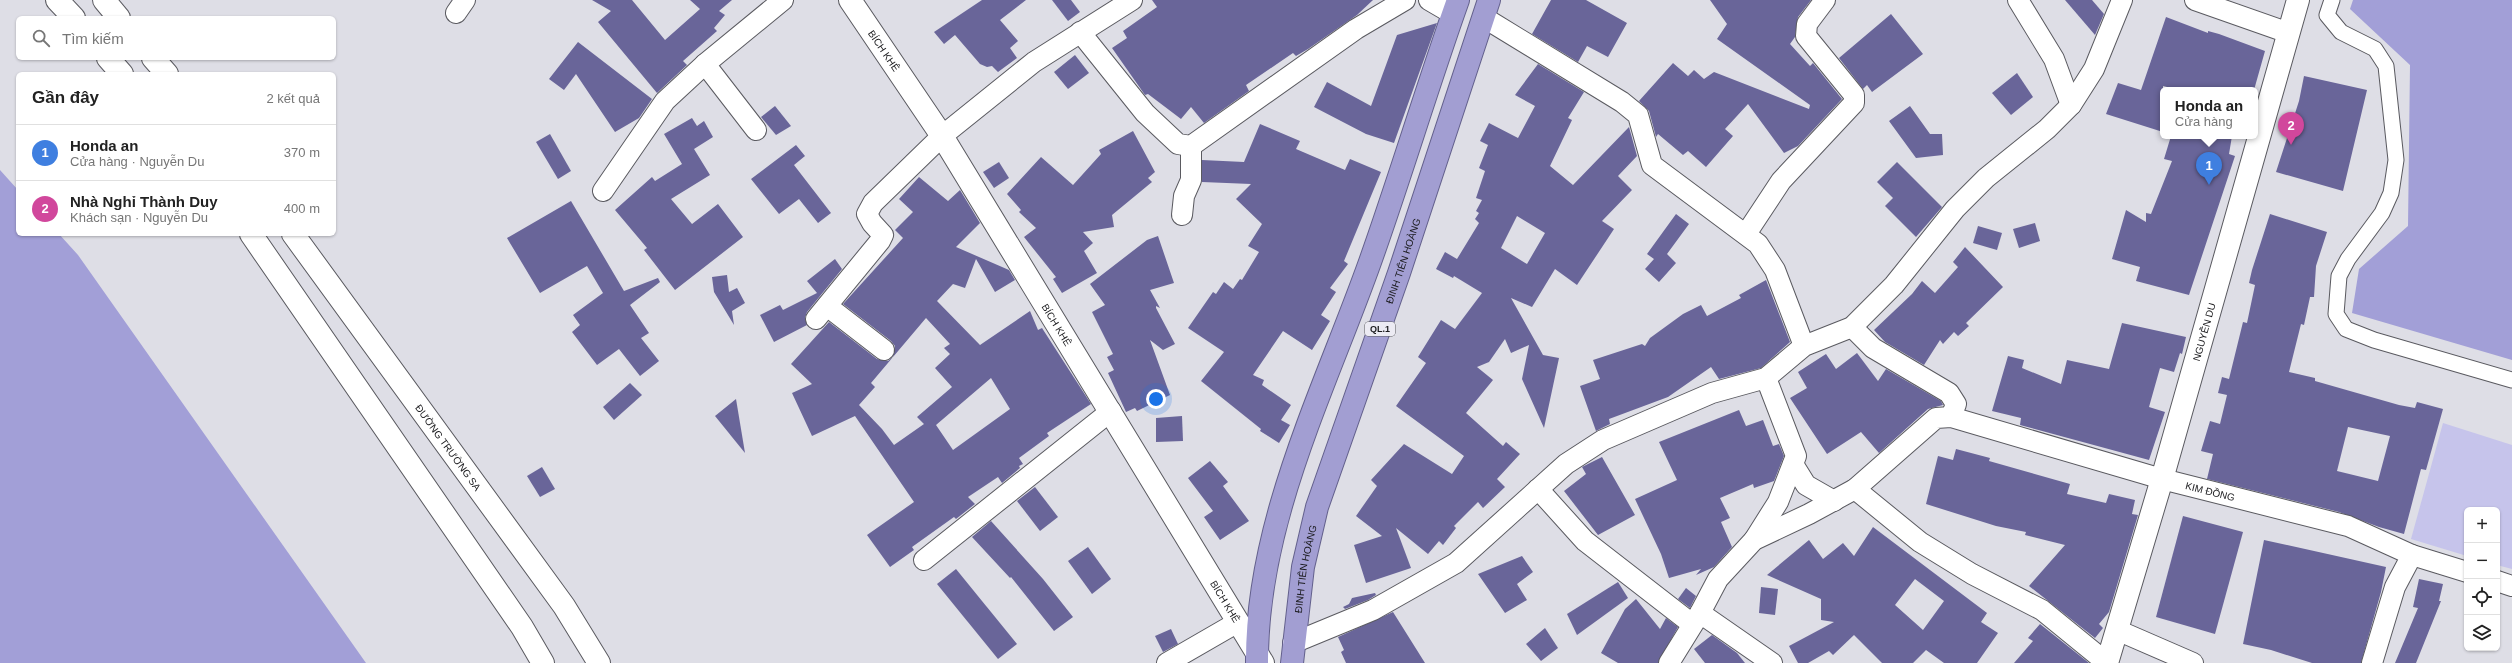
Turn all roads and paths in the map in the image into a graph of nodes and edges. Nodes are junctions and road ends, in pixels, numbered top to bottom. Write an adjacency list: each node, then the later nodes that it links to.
1 (57, 0): 16 (main road)
2 (104, 0): 17 (main road)
3 (783, 0): 22 (street)
4 (850, 0): 27 (main road, BÍCH KHÊ)
5 (1132, 0): 18 (street)
6 (1405, 0): 28 (street)
7 (1429, 0): 14 (street)
8 (1825, 0): 31 (street)
9 (2018, 0): 25 (street)
10 (2122, 0): 25 (street)
11 (2195, 0): 19 (street)
12 (2298, 0): 19 (main road, NGUYỄN DU)
13 (2332, 0): 38 (street)
14 (1455, 7): 56 (highway)
15 (1486, 9): 31 (street); 55 (highway, ĐINH TIÊN HOÀNG / QL.1)
16 (72, 16)
17 (117, 16)
18 (1080, 32): 27 (street); 28 (street)
19 (2289, 33): 42 (main road, NGUYỄN DU)
20 (110, 60): 23 (main road)
21 (155, 60): 24 (main road)
22 (705, 64): 26 (street); 29 (street)
23 (120, 72)
24 (165, 72)
25 (2071, 105): 34 (street)
26 (756, 130)
27 (942, 136): 36 (street); 39 (main road, BÍCH KHÊ)
28 (1191, 146): 30 (street)
29 (603, 191)
30 (1182, 215)
31 (1746, 234): 35 (street)
32 (252, 236): 57 (main road)
33 (294, 236): 58 (main road, ĐƯỜNG TRƯỜNG SA)
34 (1852, 327): 35 (street); 40 (street)
35 (1804, 346): 37 (street)
36 (884, 350)
37 (1766, 378): 41 (street); 43 (street)
38 (2512, 380)
39 (1111, 411): 48 (street); 53 (main road, BÍCH KHÊ)
40 (1951, 417): 42 (street, KIM ĐỒNG); 44 (street)
41 (1793, 464): 45 (street); 46 (street)
42 (2162, 480): 47 (street, KIM ĐỒNG); 54 (main road, NGUYỄN DU)
43 (1538, 489): 52 (street); 55 (street)
44 (1855, 489): 45 (street); 62 (street)
45 (1834, 501): 46 (street)
46 (1754, 540): 52 (street)
47 (2412, 555): 49 (street, KIM ĐỒNG); 64 (street)
48 (924, 560)
49 (2464, 571)
50 (2500, 583): 51 (street)
51 (2512, 586)
52 (1696, 618): 60 (street); 61 (street)
53 (1238, 622): 56 (main road, BÍCH KHÊ); 59 (street)
54 (2116, 630): 62 (main road, NGUYỄN DU); 63 (street)
55 (1292, 653)
56 (1259, 660)
57 (543, 663)
58 (599, 663)
59 (1167, 663)
60 (1669, 663)
61 (1772, 663)
62 (2107, 663)
63 (2194, 663)
64 (2372, 663)

